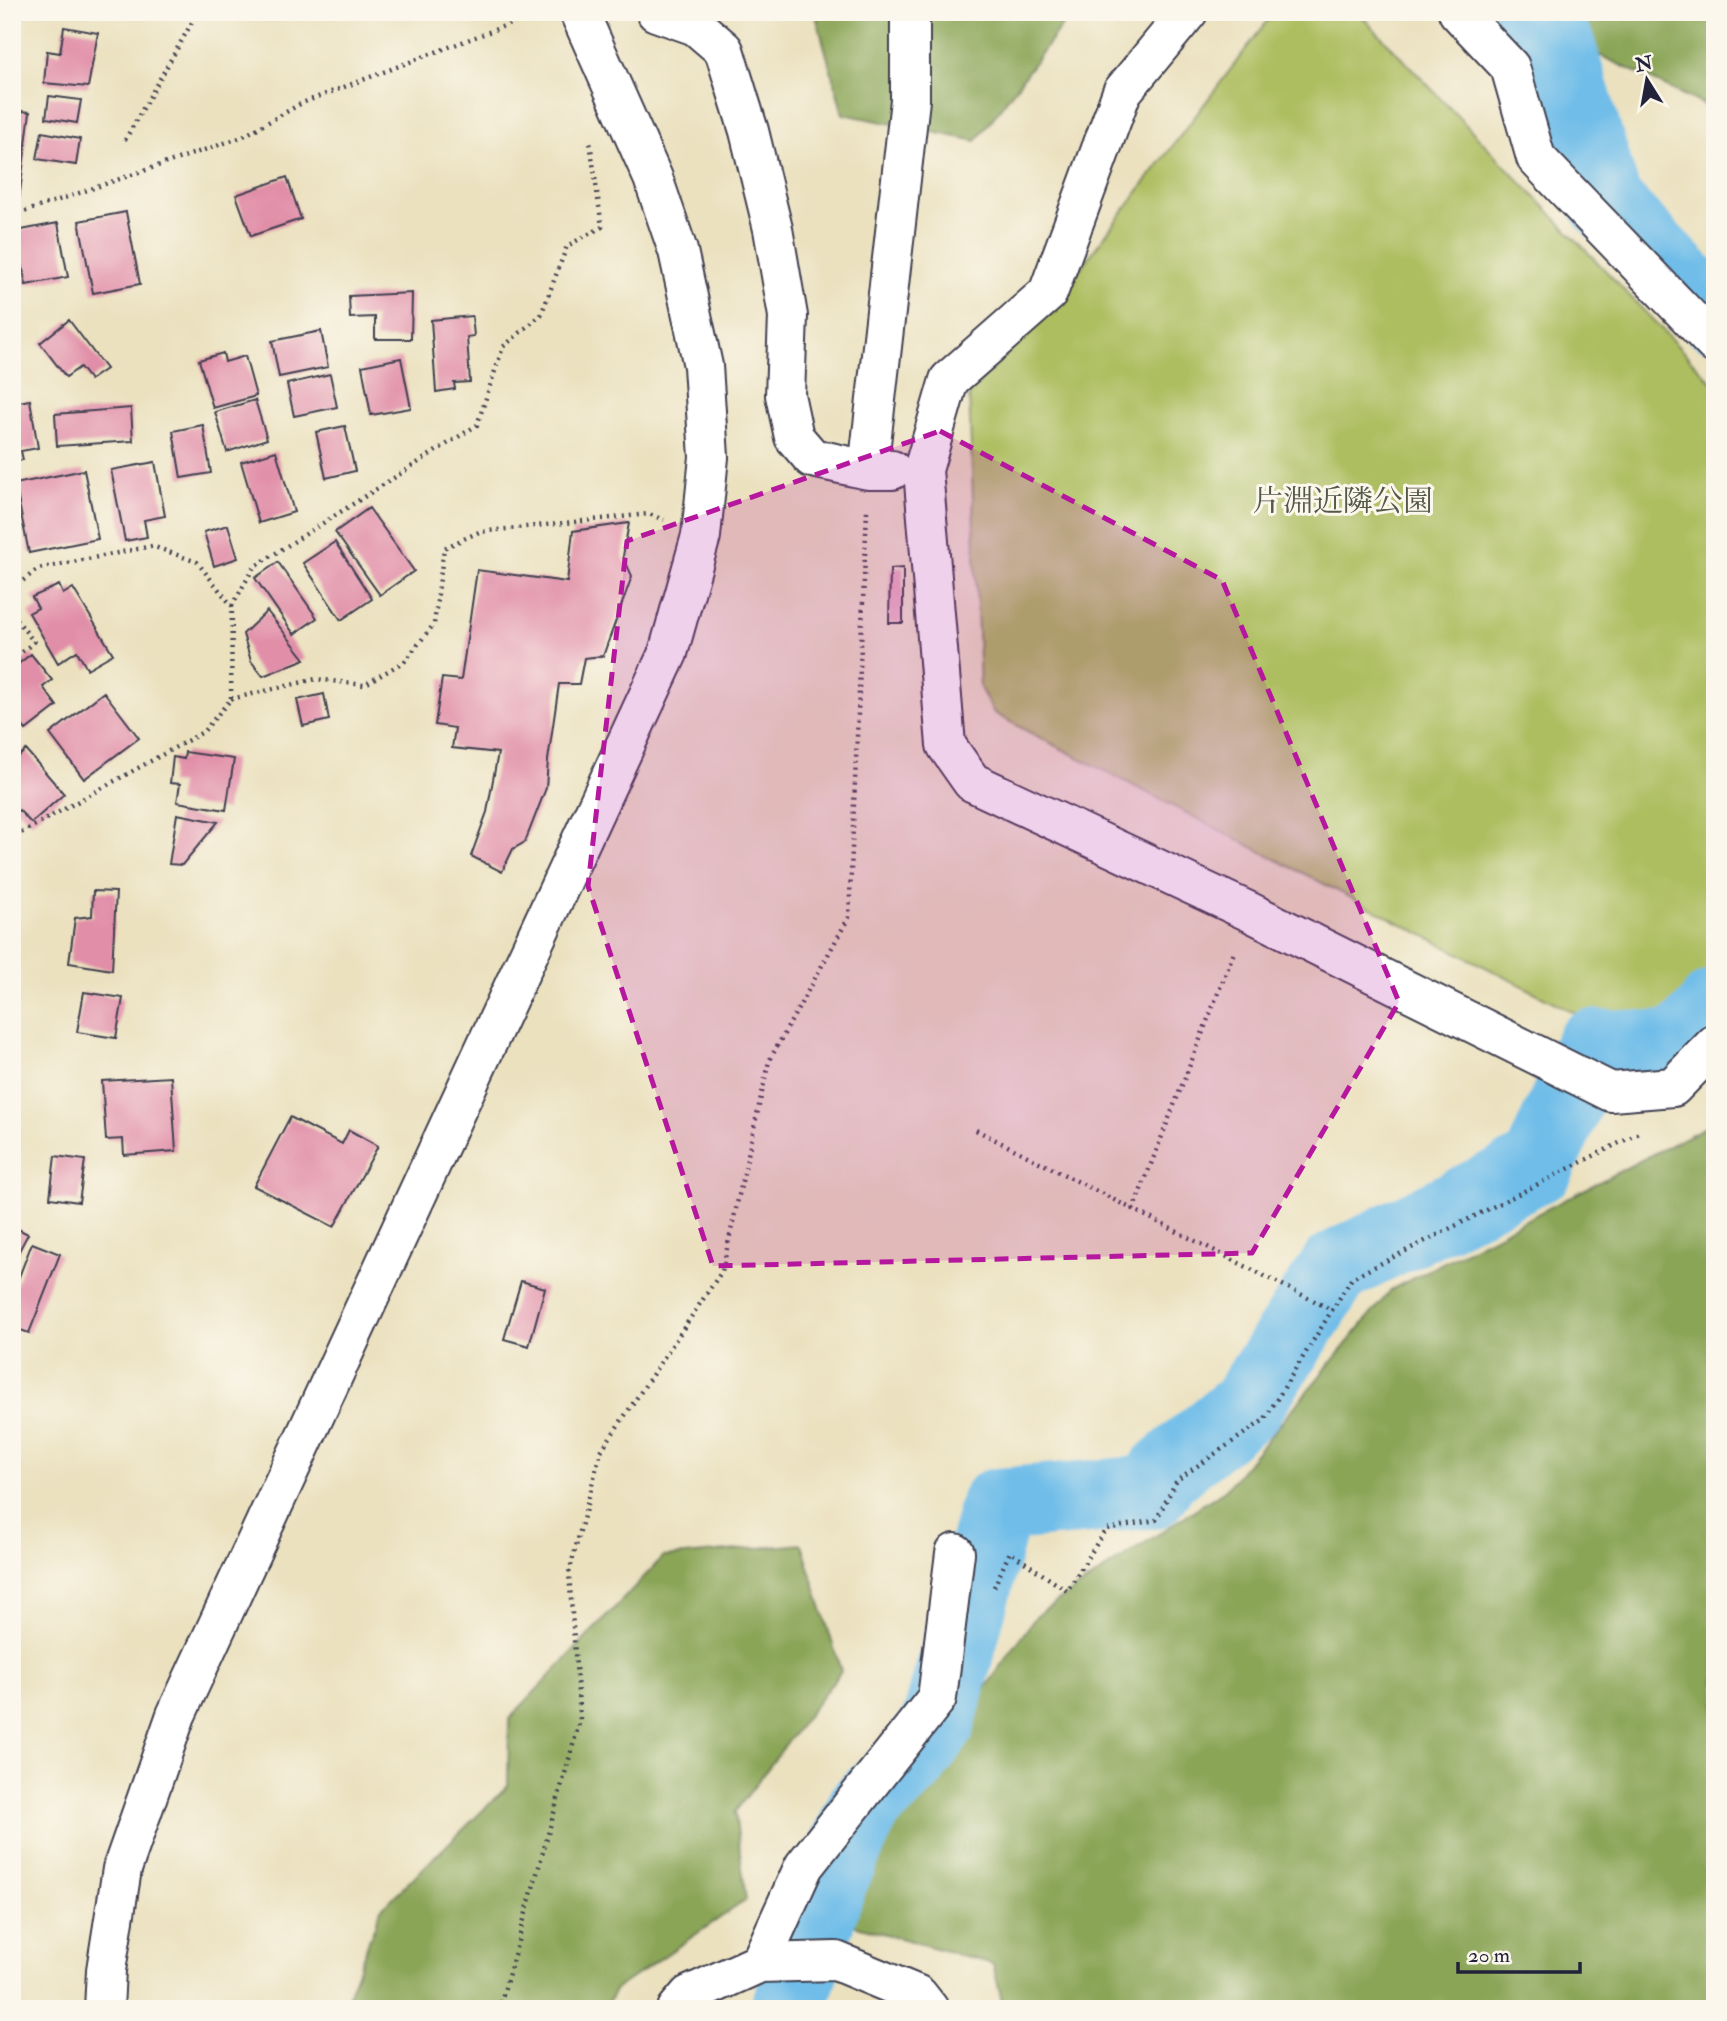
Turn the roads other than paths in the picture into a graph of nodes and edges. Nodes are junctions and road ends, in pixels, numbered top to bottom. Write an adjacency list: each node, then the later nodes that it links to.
1 (579, 12): 12 (street)
2 (656, 12): 7 (street)
3 (910, 12): 7 (street)
4 (1188, 12): 8 (street)
5 (1458, 12): 6 (street)
6 (1715, 344)
7 (868, 470): 8 (street)
8 (923, 470): 9 (street)
9 (1715, 1044)
10 (955, 1553): 11 (street)
11 (760, 1963): 13 (street); 14 (street)
12 (104, 2009)
13 (677, 2009)
14 (929, 2009)

